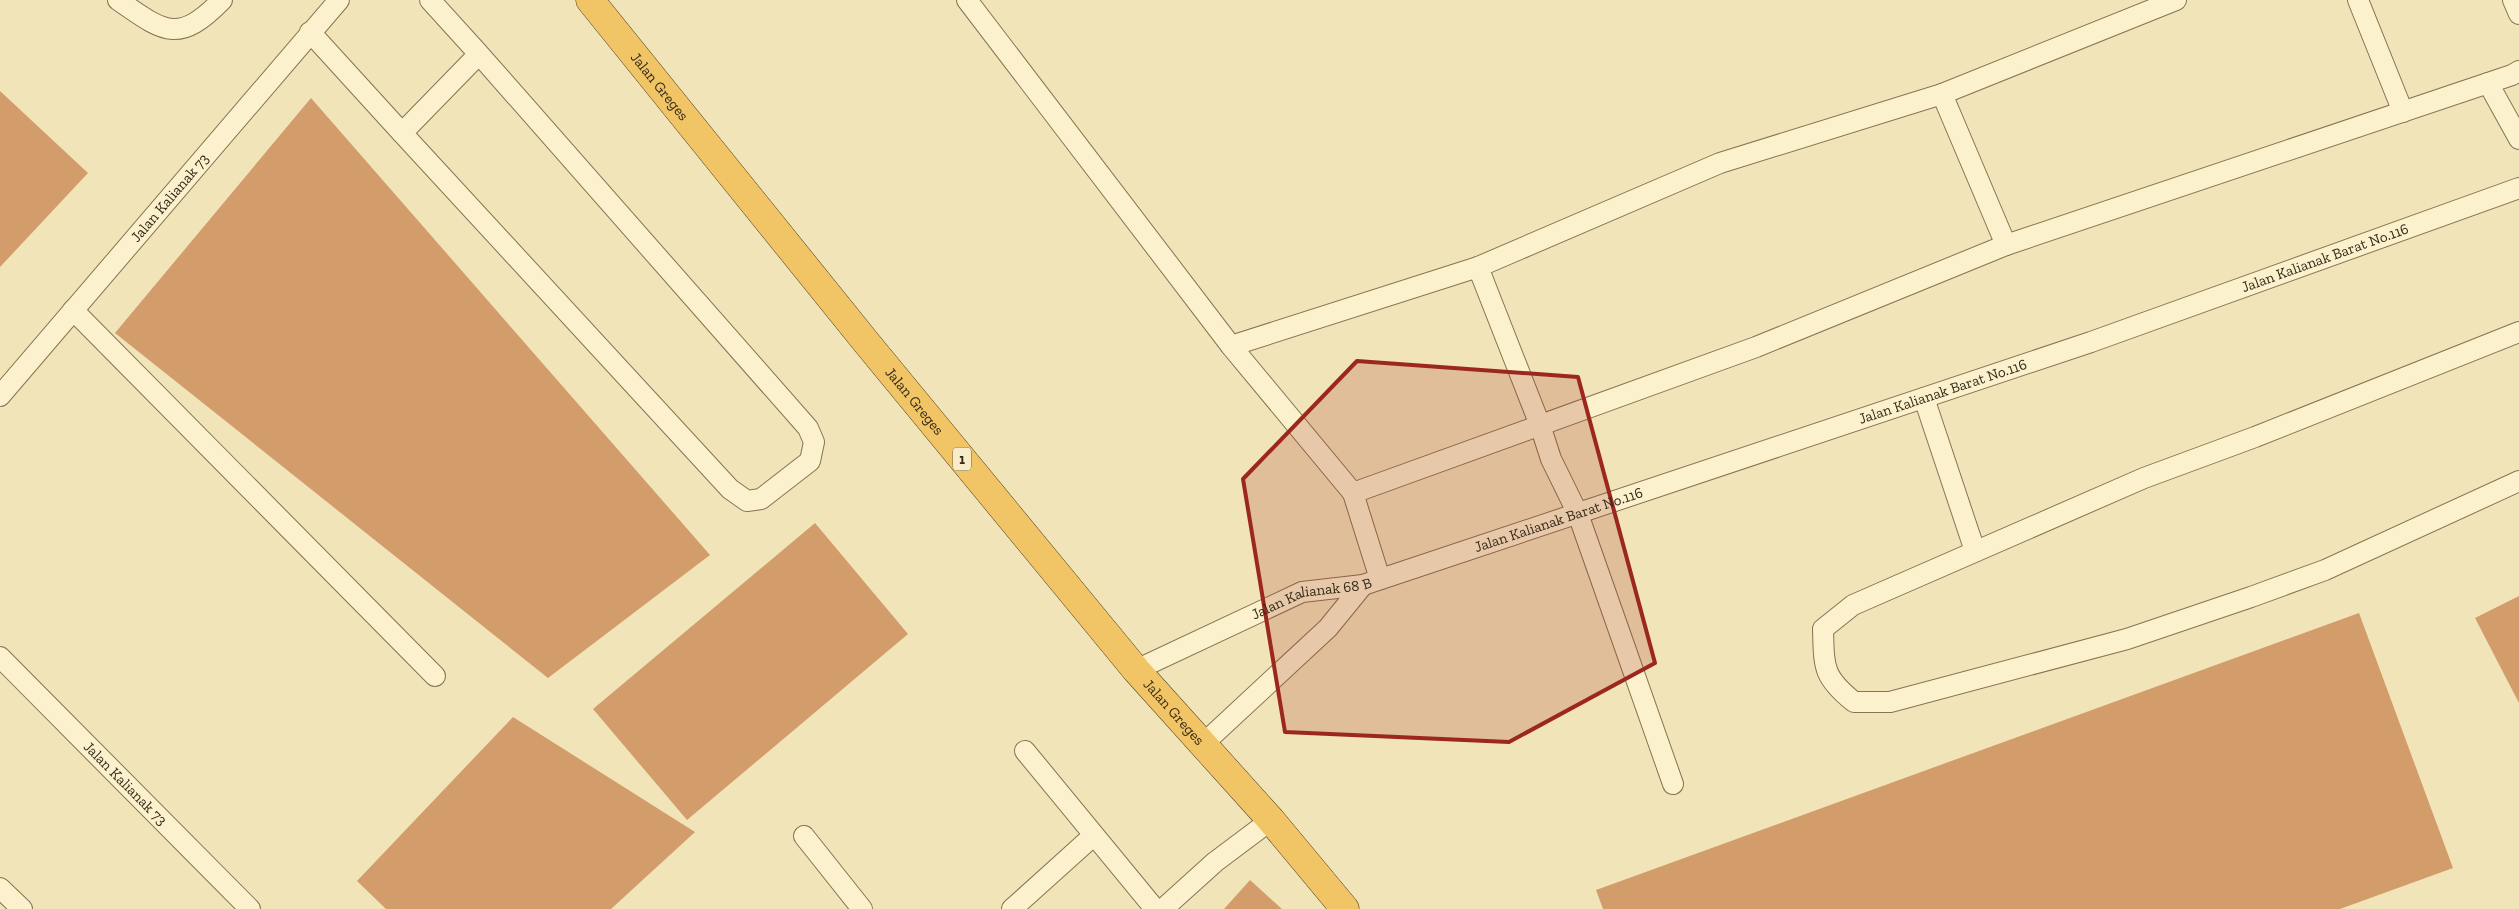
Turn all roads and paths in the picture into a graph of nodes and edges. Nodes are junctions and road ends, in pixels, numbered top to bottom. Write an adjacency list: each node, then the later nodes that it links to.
1 (118, 0): 2 (lane)
2 (222, 0)
3 (339, 0): 11 (lane, Jalan Kalianak 73)
4 (430, 0): 12 (lane)
5 (590, 0): 34 (highway, Jalan Greges / 1)
6 (968, 0): 24 (lane)
7 (2176, 0): 15 (lane)
8 (2358, 0): 16 (lane)
9 (2513, 0): 10 (lane)
10 (2519, 14)
11 (310, 32): 17 (lane); 22 (lane, Jalan Kalianak 73)
12 (479, 54): 17 (lane); 17 (lane)
13 (2519, 71): 14 (lane)
14 (2488, 83): 16 (lane); 18 (lane)
15 (1942, 94): 20 (lane); 21 (lane)
16 (2403, 112): 20 (lane)
17 (402, 133)
18 (2519, 139)
19 (2519, 188): 26 (lane, Jalan Kalianak Barat No.116)
20 (2006, 245): 27 (lane)
21 (1478, 267): 24 (lane); 27 (lane)
22 (73, 310): 25 (lane, Jalan Kalianak 73); 35 (lane)
23 (2519, 332): 31 (lane)
24 (1230, 346): 29 (lane)
25 (0, 396)
26 (1924, 398): 30 (lane, Jalan Kalianak Barat No.116); 31 (lane)
27 (1540, 425): 29 (lane); 30 (lane)
28 (2519, 481): 31 (lane)
29 (1354, 493): 32 (lane)
30 (1578, 514): 32 (lane, Jalan Kalianak Barat No.116); 38 (lane)
31 (1975, 551)
32 (1371, 582): 34 (lane, Jalan Kalianak 68 B); 36 (lane, Jalan Kalianak 68 B)
33 (0, 657): 44 (lane, Jalan Kalianak 73)
34 (1136, 670): 36 (highway, Jalan Greges / 1)
35 (435, 676)
36 (1202, 745): 39 (highway, Jalan Greges / 1)
37 (1026, 751): 41 (lane)
38 (1672, 784)
39 (1271, 820): 48 (lane); 49 (highway, Jalan Greges / 1)
40 (804, 836): 45 (lane)
41 (1093, 836): 46 (lane); 47 (lane)
42 (0, 888): 43 (lane)
43 (22, 909)
44 (250, 909)
45 (862, 909)
46 (1012, 909)
47 (1155, 909)
48 (1163, 909)
49 (1345, 909)

